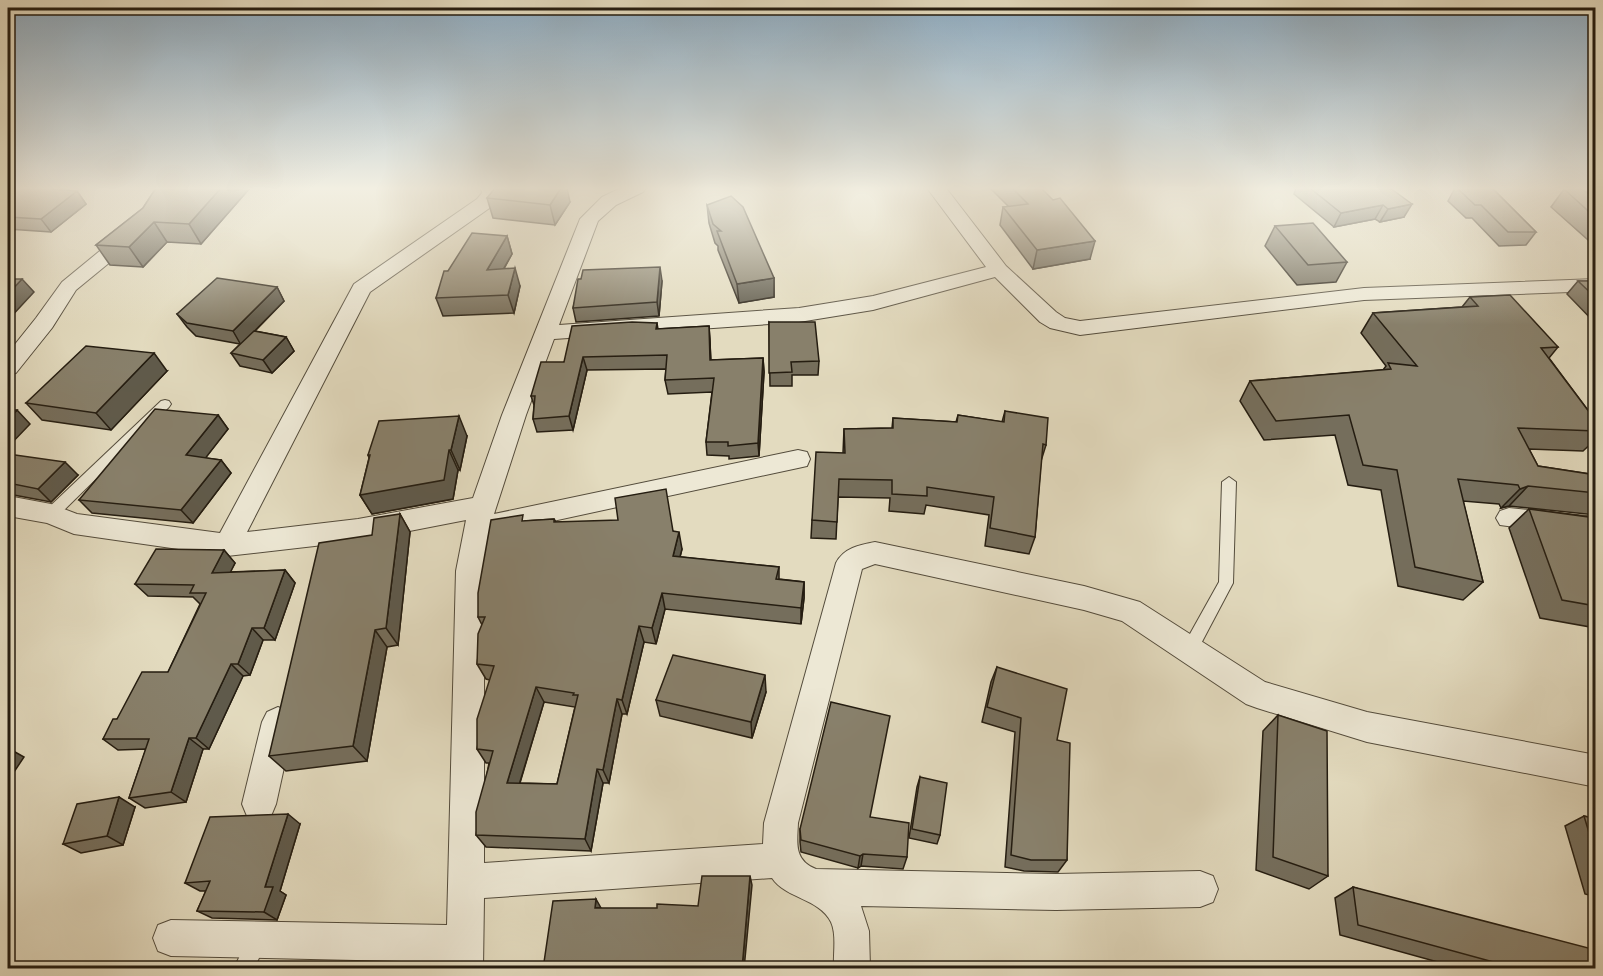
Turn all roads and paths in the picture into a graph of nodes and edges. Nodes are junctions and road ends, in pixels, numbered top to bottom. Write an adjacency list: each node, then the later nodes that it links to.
1 (133, 234): 8 (street)
2 (439, 234): 18 (street)
3 (584, 234): 7 (street)
4 (971, 234): 5 (street)
5 (999, 270): 6 (street); 7 (street)
6 (1596, 285)
7 (546, 333): 14 (street)
8 (8, 368)
9 (165, 404): 13 (lane)
10 (798, 459): 14 (street)
11 (1229, 482): 20 (lane)
12 (13, 513): 13 (street)
13 (51, 514): 18 (street)
14 (480, 517): 17 (street); 25 (street)
15 (1509, 518): 16 (street)
16 (1596, 528)
17 (322, 534): 18 (street); 19 (street)
18 (227, 545)
19 (314, 568)
20 (1189, 650): 22 (street); 24 (street)
21 (285, 691): 23 (street)
22 (1596, 771)
23 (259, 804)
24 (781, 860): 25 (street); 26 (street)
25 (467, 882): 30 (street)
26 (811, 886): 27 (street); 31 (street)
27 (1200, 889)
28 (171, 938): 29 (street)
29 (251, 954): 30 (street)
30 (465, 956)
31 (852, 969)

